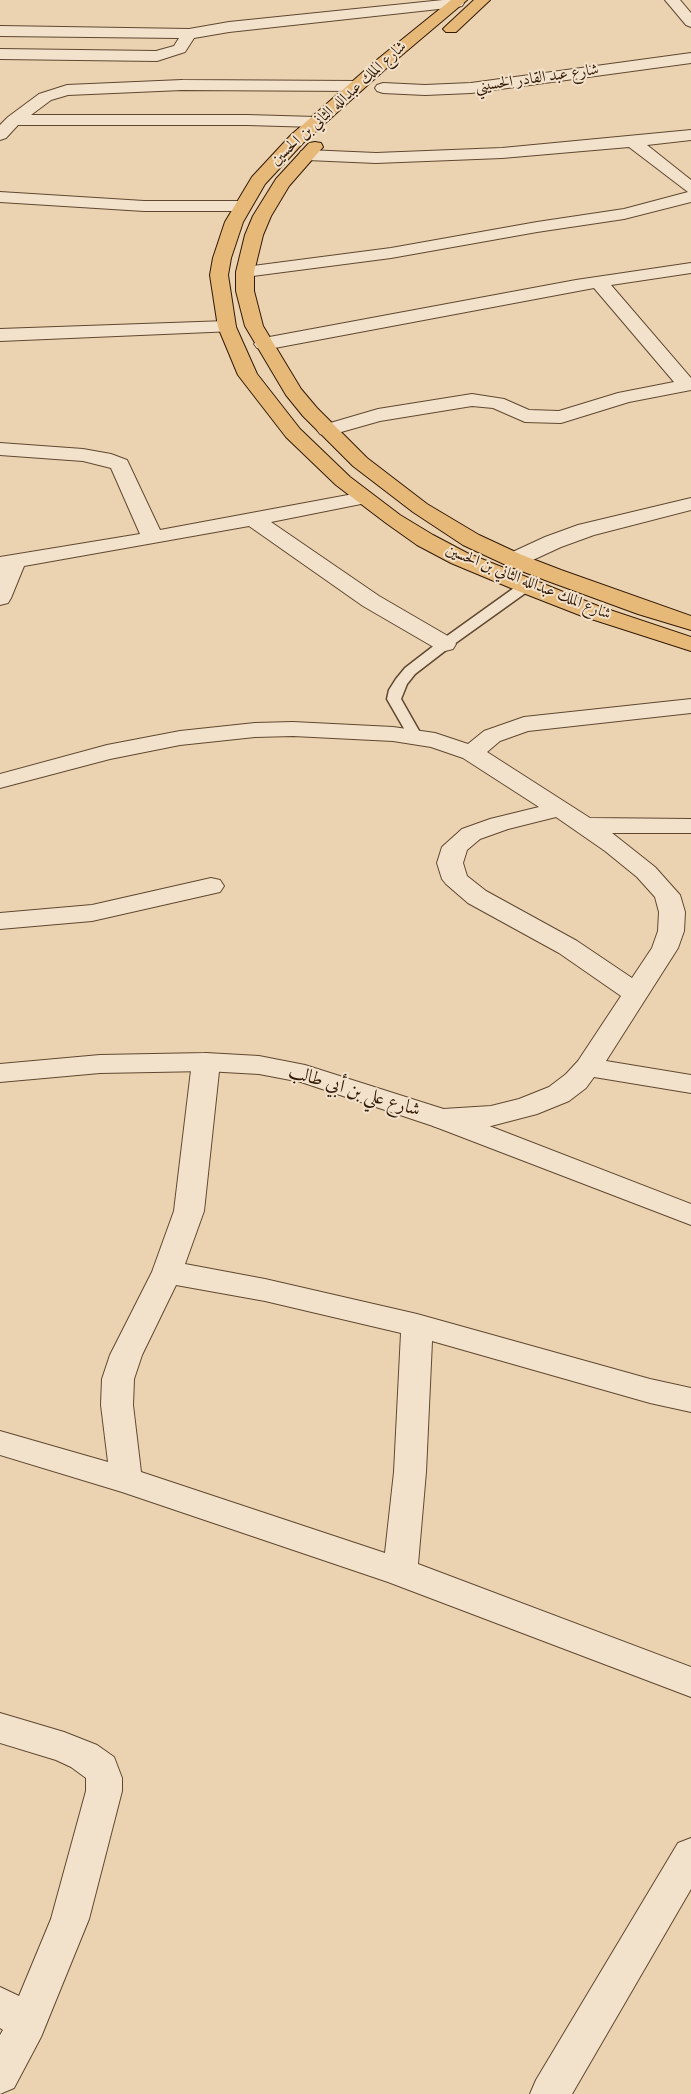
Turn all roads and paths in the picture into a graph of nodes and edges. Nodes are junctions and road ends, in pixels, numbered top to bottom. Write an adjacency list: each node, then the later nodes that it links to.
1 (483, 0): 7 (main road, شارع الملك عبدالله الثاني بن الحسين)
2 (672, 0): 4 (street)
3 (458, 2): 6 (street); 11 (main road, شارع الملك عبدالله الثاني بن الحسين)
4 (691, 22)
5 (0, 31): 6 (street)
6 (189, 34): 8 (street)
7 (426, 51)
8 (0, 54)
9 (691, 58): 11 (street, شارع عبد القادر الحسيني)
10 (404, 70): 11 (main road, شارع الملك عبدالله الثاني بن الحسين)
11 (369, 92): 12 (street, شارع عبد القادر الحسيني); 13 (main road, شارع الملك عبدالله الثاني بن الحسين)
12 (14, 120): 13 (street); 14 (street, شارع عبد القادر الحسيني)
13 (322, 129): 17 (main road, شارع الملك عبدالله الثاني بن الحسين); 21 (main road, شارع الملك عبدالله الثاني بن الحسين)
14 (0, 135)
15 (691, 135): 16 (street)
16 (634, 142): 17 (street); 18 (street)
17 (307, 155): 23 (main road, شارع الملك عبدالله الثاني بن الحسين)
18 (691, 188)
19 (0, 197): 21 (street)
20 (691, 197): 23 (street)
21 (242, 206): 25 (main road, شارع الملك عبدالله الثاني بن الحسين)
22 (691, 268): 24 (street)
23 (245, 272): 27 (main road, شارع الملك عبدالله الثاني بن الحسين)
24 (598, 281): 27 (street); 28 (street)
25 (227, 327): 26 (street); 33 (main road, شارع الملك عبدالله الثاني بن الحسين)
26 (0, 335)
27 (264, 344): 29 (main road, شارع الملك عبدالله الثاني بن الحسين)
28 (689, 384): 29 (street)
29 (327, 430): 35 (main road, شارع الملك عبدالله الثاني بن الحسين)
30 (0, 449): 31 (street)
31 (31, 450): 32 (street); 38 (street)
32 (0, 470)
33 (364, 498): 36 (main road, شارع الملك عبدالله الثاني بن الحسين); 37 (street)
34 (691, 504): 39 (street)
35 (420, 508): 36 (main road); 39 (main road, شارع الملك عبدالله الثاني بن الحسين)
36 (393, 519): 41 (main road, شارع الملك عبدالله الثاني بن الحسين)
37 (254, 520): 38 (street); 44 (street)
38 (153, 538): 40 (street)
39 (514, 560): 43 (main road, شارع الملك عبدالله الثاني بن الحسين)
40 (7, 562): 42 (street)
41 (526, 586): 44 (lane); 45 (main road, شارع الملك عبدالله الثاني بن الحسين)
42 (0, 598)
43 (691, 623)
44 (445, 644): 47 (lane)
45 (691, 644)
46 (691, 706): 48 (street)
47 (415, 736): 48 (street); 49 (street)
48 (471, 753): 50 (street)
49 (0, 781)
50 (559, 808): 51 (street); 56 (street)
51 (585, 825): 52 (street); 54 (street)
52 (691, 826)
53 (211, 886): 55 (street)
54 (679, 895): 56 (street)
55 (0, 921)
56 (635, 993): 58 (street)
57 (206, 1062): 59 (street, شارع علي بن أبي طالب); 61 (street, شارع علي بن أبي طالب); 63 (street)
58 (588, 1067): 60 (street); 61 (street)
59 (0, 1073)
60 (691, 1084)
61 (443, 1119): 62 (street, شارع علي بن أبي طالب)
62 (691, 1215)
63 (167, 1272): 64 (street); 67 (street)
64 (416, 1325): 65 (street); 68 (street)
65 (691, 1400)
66 (0, 1443): 67 (street)
67 (126, 1480): 68 (street)
68 (400, 1572): 69 (street)
69 (691, 1682)
70 (0, 1728): 72 (street)
71 (691, 1854): 74 (street)
72 (13, 2014): 73 (street)
73 (0, 2075)
74 (550, 2094)

